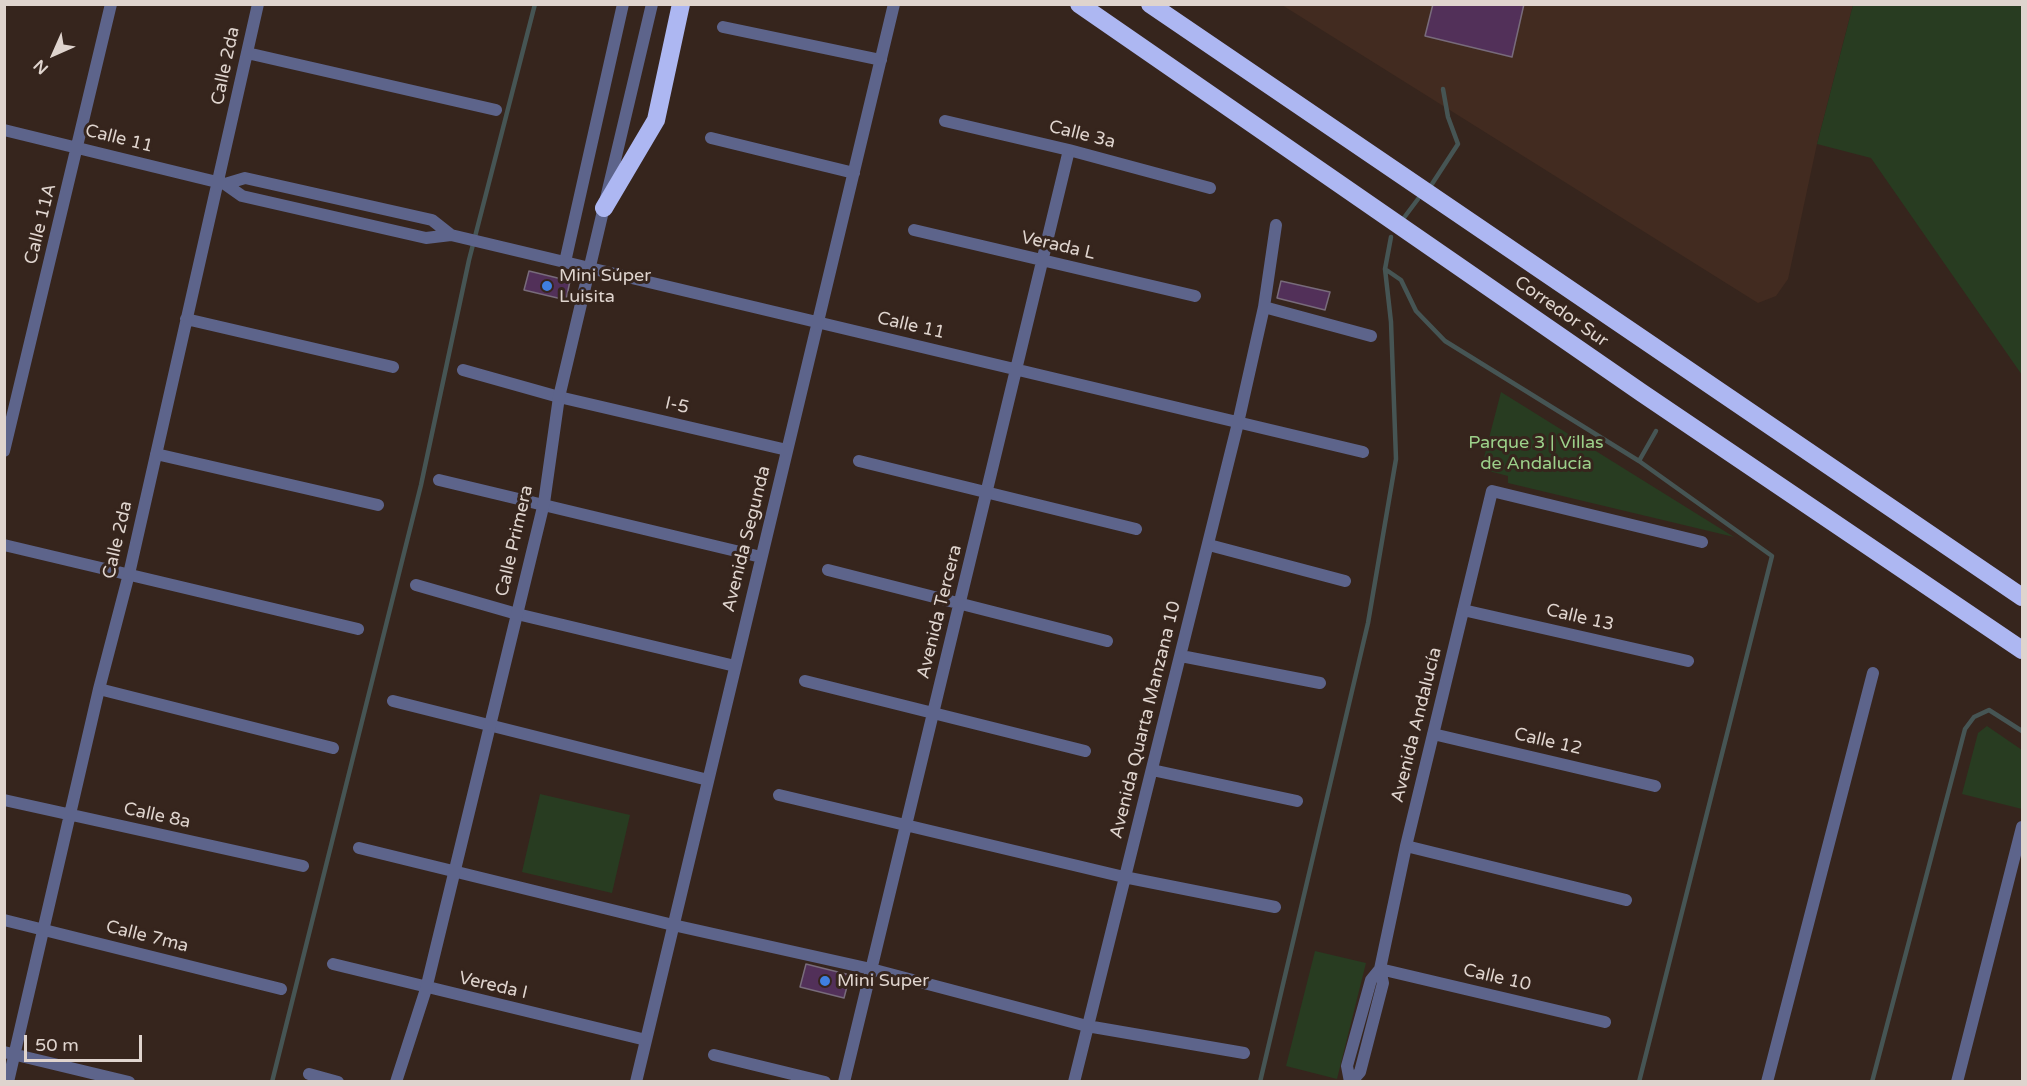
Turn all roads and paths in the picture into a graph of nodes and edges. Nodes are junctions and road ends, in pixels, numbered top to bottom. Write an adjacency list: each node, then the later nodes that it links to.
1 (111, 4): 18 (street, Calle 11A)
2 (258, 4): 12 (street, Calle 2da)
3 (623, 4): 30 (street)
4 (652, 4): 24 (street, Calle Primera)
5 (681, 4): 24 (highway)
6 (894, 4): 13 (street, Avenida Segunda)
7 (1079, 4): 66 (highway, Corredor Sur)
8 (1150, 4): 11 (highway, Corredor Sur)
9 (1160, 4): 11 (highway)
10 (723, 27): 13 (street)
11 (1212, 46): 60 (highway, Corredor Sur)
12 (247, 53): 14 (street); 21 (street, Calle 2da)
13 (881, 60): 20 (street, Avenida Segunda)
14 (495, 110)
15 (945, 121): 19 (street, Calle 3a)
16 (4, 130): 18 (street, Calle 11)
17 (711, 138): 20 (street)
18 (77, 147): 21 (street, Calle 11); 43 (street, Calle 11A)
19 (1069, 150): 22 (street, Calle 3a); 29 (street, Avenida Tercera)
20 (854, 173): 35 (street, Avenida Segunda)
21 (222, 183): 23 (street, Calle 11); 25 (street, Calle 11); 34 (street, Calle 2da)
22 (1210, 188)
23 (344, 201): 25 (street); 28 (street, Calle 11)
24 (604, 208): 31 (street, Calle Primera)
25 (340, 217): 28 (street, Calle 11)
26 (1276, 225): 33 (street, Avenida Quarta Manzana 10)
27 (914, 230): 29 (street, Verada L)
28 (457, 237): 30 (street, Calle 11)
29 (1042, 261): 32 (street, Verada L); 39 (street, Avenida Tercera)
30 (564, 262): 31 (street, Calle 11)
31 (589, 268): 35 (street, Calle 11); 40 (street, Calle Primera)
32 (1195, 296)
33 (1264, 307): 36 (street); 41 (street, Avenida Quarta Manzana 10)
34 (186, 319): 37 (street); 45 (street, Calle 2da)
35 (818, 323): 39 (street, Calle 11); 42 (street, Avenida Segunda)
36 (1371, 336)
37 (393, 367)
38 (463, 370): 40 (street, I-5)
39 (1016, 370): 41 (street, Calle 11); 48 (street, Avenida Tercera)
40 (559, 397): 42 (street, I-5); 49 (street, Calle Primera)
41 (1238, 423): 44 (street, Calle 11); 54 (street, Avenida Quarta Manzana 10)
42 (787, 450): 55 (street, Avenida Segunda)
43 (4, 451)
44 (1363, 452)
45 (156, 454): 50 (street); 57 (street, Calle 2da)
46 (859, 461): 48 (street)
47 (439, 480): 49 (street)
48 (987, 492): 51 (street); 61 (street, Avenida Tercera)
49 (544, 503): 55 (street); 63 (street, Calle Primera)
50 (378, 505)
51 (1136, 529)
52 (1702, 542): 62 (street, Avenida Andalucía)
53 (4, 545): 57 (street)
54 (1209, 545): 58 (street); 67 (street, Avenida Quarta Manzana 10)
55 (761, 557): 69 (street, Avenida Segunda)
56 (828, 570): 61 (street)
57 (129, 574): 64 (street); 73 (street, Calle 2da)
58 (1345, 581)
59 (416, 585): 63 (street)
60 (2022, 597)
61 (960, 602): 65 (street); 75 (street, Avenida Tercera)
62 (1463, 610): 68 (street, Calle 13); 77 (street, Avenida Andalucía)
63 (517, 614): 69 (street); 76 (street, Calle Primera)
64 (358, 629)
65 (1107, 641)
66 (2022, 650)
67 (1181, 656): 72 (street); 80 (street, Avenida Quarta Manzana 10)
68 (1688, 662)
69 (735, 666): 81 (street, Avenida Segunda)
70 (1873, 673): 121 (street)
71 (805, 681): 75 (street)
72 (1320, 683)
73 (99, 689): 78 (street); 86 (street, Calle 2da)
74 (393, 700): 76 (street)
75 (934, 713): 79 (street); 87 (street, Avenida Tercera)
76 (490, 724): 81 (street); 93 (street, Calle Primera)
77 (1433, 734): 82 (street, Calle 12); 89 (street, Avenida Andalucía)
78 (333, 748)
79 (1085, 751)
80 (1152, 770): 85 (street); 94 (street, Avenida Quarta Manzana 10)
81 (708, 780): 98 (street, Avenida Segunda)
82 (1655, 786)
83 (779, 795): 87 (street)
84 (4, 800): 86 (street, Calle 8a)
85 (1297, 801)
86 (70, 815): 92 (street, Calle 8a); 99 (street, Calle 2da)
87 (905, 827): 94 (street); 101 (street, Avenida Tercera)
88 (2022, 827): 91 (street)
89 (1406, 846): 95 (street); 102 (street, Avenida Andalucía)
90 (359, 848): 93 (street)
91 (2020, 852): 122 (street)
92 (303, 866)
93 (454, 872): 98 (street); 103 (street, Calle Primera)
94 (1124, 878): 96 (street); 106 (street, Avenida Quarta Manzana 10)
95 (1626, 900)
96 (1275, 907)
97 (4, 920): 99 (street, Calle 7ma)
98 (673, 925): 101 (street); 107 (street, Avenida Segunda)
99 (43, 930): 104 (street, Calle 7ma); 109 (street, Calle 2da)
100 (333, 964): 103 (street, Vereda I)
101 (871, 969): 106 (street); 118 (street, Avenida Tercera)
102 (1380, 969): 105 (street, Calle 10); 120 (street, Avenida Andalucía)
103 (426, 988): 107 (street, Vereda I); 115 (street, Calle Primera)
104 (280, 989)
105 (1605, 1022)
106 (1087, 1026): 108 (street); 119 (street, Avenida Quarta Manzana 10)
107 (646, 1040): 116 (street, Avenida Segunda)
108 (1244, 1053)
109 (9, 1054): 112 (street, Calle 2da); 113 (street)
110 (714, 1055): 117 (street)
111 (309, 1074): 114 (street)
112 (8, 1082)
113 (129, 1082)
114 (338, 1082)
115 (396, 1082)
116 (636, 1082)
117 (825, 1082)
118 (844, 1082)
119 (1074, 1082)
120 (1351, 1082)
121 (1767, 1082)
122 (1957, 1082)

